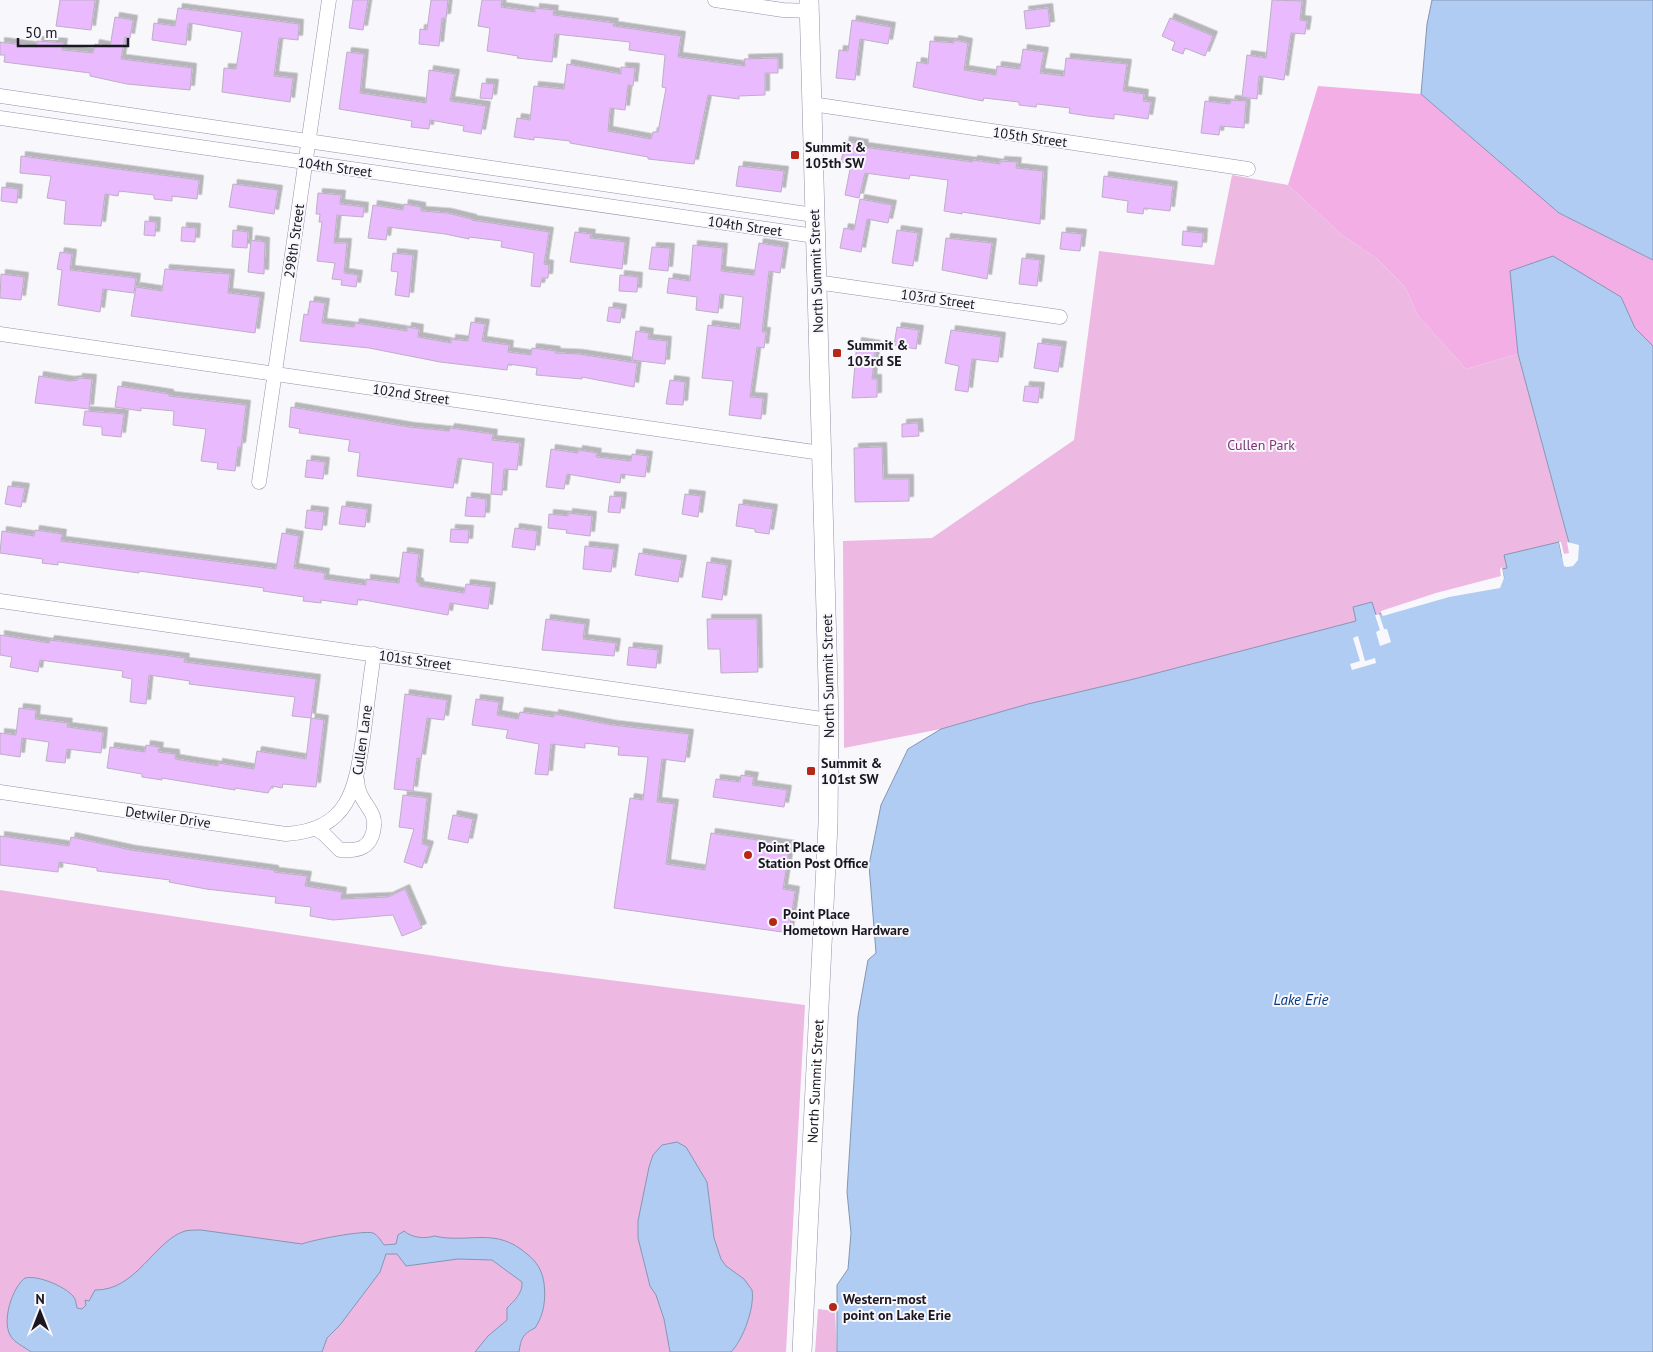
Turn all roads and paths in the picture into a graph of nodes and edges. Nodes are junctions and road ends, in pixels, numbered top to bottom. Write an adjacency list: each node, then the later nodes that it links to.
1 (329, 0): 9 (street, 298th Street)
2 (715, 0): 3 (street)
3 (810, 6): 5 (main road, North Summit Street)
4 (0, 96): 6 (street, 104th Street)
5 (812, 104): 11 (street, 105th Street); 14 (main road, North Summit Street)
6 (117, 113): 8 (street); 9 (street, 104th Street)
7 (0, 118): 8 (street, 104th Street)
8 (113, 134): 10 (street, 104th Street)
9 (308, 141): 10 (street, 298th Street); 12 (street, 104th Street)
10 (306, 162): 13 (street, 104th Street); 19 (street, 298th Street)
11 (1248, 168)
12 (560, 178): 13 (street); 14 (street, 104th Street)
13 (557, 199): 15 (street, 104th Street)
14 (814, 214): 15 (main road, North Summit Street)
15 (815, 236): 16 (main road, North Summit Street)
16 (816, 282): 17 (street, 103rd Street); 20 (main road, North Summit Street)
17 (1060, 317)
18 (0, 334): 19 (street, 102nd Street)
19 (274, 374): 20 (street, 102nd Street); 21 (street, 298th Street)
20 (821, 453): 24 (main road, North Summit Street)
21 (259, 482)
22 (0, 601): 23 (street, 101st Street)
23 (374, 654): 24 (street, 101st Street); 25 (street, Cullen Lane)
24 (829, 720): 29 (main road, North Summit Street)
25 (357, 780): 27 (street, Cullen Lane); 28 (street)
26 (0, 792): 28 (street, Detwiler Drive)
27 (333, 818): 28 (street, Detwiler Drive)
28 (316, 829)
29 (802, 1352)

